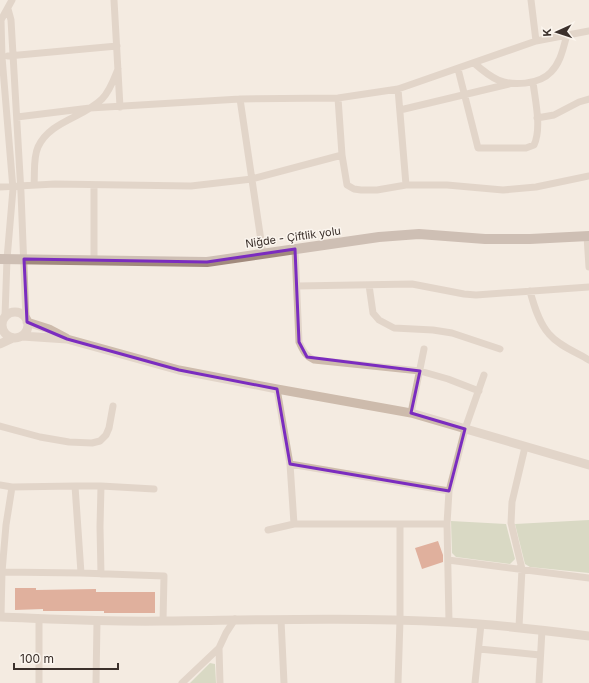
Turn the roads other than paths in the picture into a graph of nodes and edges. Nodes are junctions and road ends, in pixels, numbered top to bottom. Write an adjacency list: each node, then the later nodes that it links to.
1 (12, 0): 4 (street)
2 (114, 0): 8 (street)
3 (531, 0): 7 (street)
4 (8, 9): 9 (street); 10 (street)
5 (589, 31): 6 (street)
6 (567, 35): 7 (street); 14 (street)
7 (536, 41): 11 (street)
8 (117, 46): 9 (street); 13 (street)
9 (13, 56): 10 (street); 24 (street)
10 (1, 57): 33 (street)
11 (474, 64): 12 (street); 15 (street)
12 (458, 69): 16 (street); 17 (street)
13 (118, 70): 21 (street); 22 (street)
14 (533, 82): 15 (street); 25 (street)
15 (512, 83): 17 (street)
16 (398, 89): 18 (street); 23 (street)
17 (464, 95): 23 (street); 25 (street)
18 (338, 98): 19 (street); 26 (street)
19 (240, 99): 21 (street); 28 (street)
20 (589, 99): 25 (street)
21 (120, 107): 22 (street)
22 (90, 108): 24 (street); 29 (street)
23 (400, 110): 32 (street)
24 (17, 117): 30 (street)
25 (537, 118)
26 (342, 155): 28 (street); 32 (street)
27 (589, 176): 32 (street)
28 (252, 179): 31 (street); 37 (street)
29 (34, 184): 30 (street); 31 (street)
30 (21, 185): 33 (street); 39 (street)
31 (94, 185): 40 (street)
32 (406, 185)
33 (12, 186): 34 (street); 38 (street)
34 (0, 187)
35 (588, 236): 36 (main road, Niğde - Çiftlik yolu); 41 (street)
36 (295, 249): 37 (main road, Niğde - Çiftlik yolu); 43 (street)
37 (263, 254): 40 (main road, Niğde - Çiftlik yolu)
38 (4, 259): 39 (main road, Niğde - Çiftlik yolu); 46 (street)
39 (24, 259): 40 (main road, Niğde - Çiftlik yolu); 47 (street)
40 (94, 260)
41 (589, 267)
42 (370, 285): 43 (street); 45 (street); 53 (street)
43 (297, 286): 55 (street)
44 (589, 287): 45 (street)
45 (530, 291): 54 (street)
46 (5, 316): 47 (street); 48 (street)
47 (27, 320): 49 (street); 50 (street)
48 (1, 327): 49 (street)
49 (18, 337): 50 (street); 51 (street)
50 (67, 339): 57 (street)
51 (0, 344)
52 (424, 348): 55 (street)
53 (500, 350)
54 (589, 360)
55 (420, 371): 58 (street); 60 (street)
56 (484, 376): 58 (street)
57 (276, 389): 60 (street); 64 (street)
58 (479, 391): 62 (street)
59 (113, 406): 61 (street)
60 (411, 413): 62 (street)
61 (0, 426)
62 (465, 429): 63 (street); 71 (street)
63 (524, 447): 65 (street); 77 (street)
64 (290, 464): 71 (street); 72 (street)
65 (589, 465)
66 (0, 485): 69 (street)
67 (75, 486): 68 (street); 69 (street); 79 (street)
68 (101, 486): 70 (street); 80 (street)
69 (12, 487): 78 (street)
70 (154, 489)
71 (449, 491): 73 (street)
72 (294, 524): 74 (street); 75 (street)
73 (447, 524): 74 (street); 76 (street)
74 (400, 525): 86 (street)
75 (268, 530)
76 (448, 560): 77 (street); 89 (street)
77 (522, 570): 81 (street); 91 (street)
78 (2, 572): 79 (street); 82 (street)
79 (81, 573): 80 (street)
80 (101, 574): 88 (street)
81 (589, 578)
82 (0, 617): 83 (street)
83 (39, 619): 87 (street); 97 (street)
84 (235, 619): 85 (street); 88 (street); 94 (street)
85 (281, 620): 86 (street); 101 (street)
86 (400, 620): 89 (street); 102 (street)
87 (97, 621): 88 (street); 98 (street)
88 (163, 621)
89 (449, 622): 90 (street)
90 (481, 624): 91 (street); 95 (street)
91 (519, 627): 92 (street)
92 (542, 630): 93 (street); 96 (street)
93 (589, 636)
94 (219, 648): 99 (street); 100 (street)
95 (479, 649): 96 (street); 103 (street)
96 (540, 656): 104 (street)
97 (39, 683)
98 (96, 683)
99 (182, 683)
100 (220, 683)
101 (284, 683)
102 (398, 683)
103 (475, 683)
104 (539, 683)

